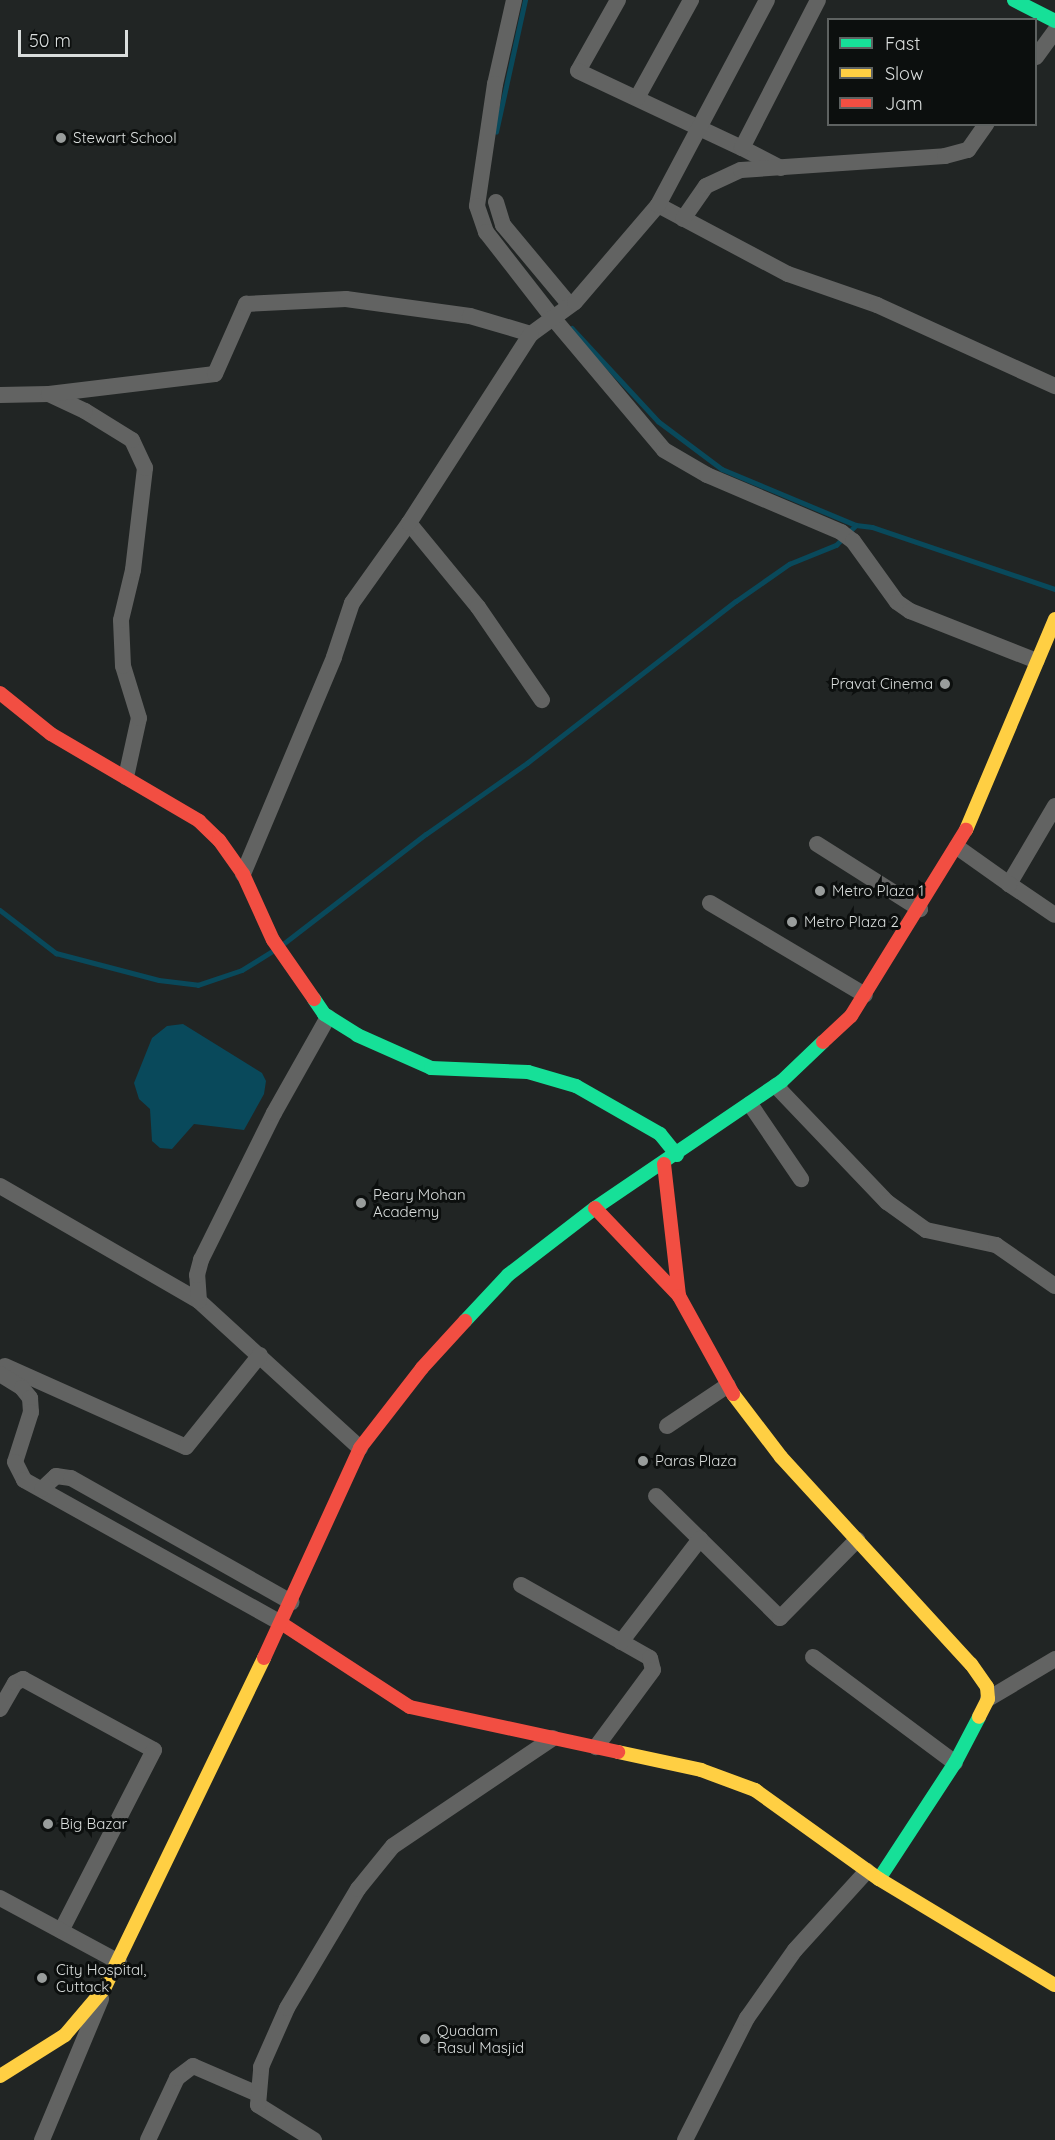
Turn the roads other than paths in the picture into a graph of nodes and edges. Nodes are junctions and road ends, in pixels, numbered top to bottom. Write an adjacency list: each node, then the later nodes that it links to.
1 (514, 0): 19 (street)
2 (618, 0): 10 (street)
3 (690, 0): 10 (street)
4 (767, 0): 12 (street)
5 (818, 0): 13 (street)
6 (1014, 0): 7 (main road)
7 (1055, 21)
8 (1055, 31): 9 (street)
9 (1037, 54)
10 (637, 98): 12 (street)
11 (985, 126): 14 (street)
12 (699, 128): 13 (street); 16 (street)
13 (742, 148): 14 (street)
14 (782, 168): 17 (street)
15 (496, 202): 18 (street)
16 (658, 205): 17 (street); 18 (street)
17 (683, 219): 21 (street)
18 (570, 305): 19 (street)
19 (553, 318): 20 (street); 26 (street)
20 (531, 333): 22 (street); 24 (street)
21 (1055, 386)
22 (49, 394): 23 (street); 29 (street)
23 (0, 395)
24 (409, 523): 28 (street); 33 (street)
25 (1055, 618): 26 (main road)
26 (1037, 661): 32 (main road)
27 (0, 693): 29 (main road)
28 (542, 700)
29 (126, 777): 33 (main road)
30 (1055, 806): 34 (street)
31 (817, 844): 36 (street)
32 (957, 847): 34 (street); 36 (main road)
33 (243, 874): 39 (main road)
34 (1009, 884): 37 (street)
35 (710, 903): 38 (street)
36 (920, 909): 38 (main road)
37 (1055, 915)
38 (865, 995): 40 (main road)
39 (328, 1017): 42 (main road); 49 (street)
40 (776, 1086): 41 (main road); 47 (street)
41 (750, 1104): 42 (main road); 44 (street)
42 (677, 1155): 43 (main road)
43 (664, 1164): 46 (main road); 48 (main road)
44 (801, 1179)
45 (0, 1186): 49 (street)
46 (595, 1208): 48 (main road); 55 (main road)
47 (1055, 1287)
48 (679, 1296): 53 (main road)
49 (199, 1301): 50 (street)
50 (260, 1355): 51 (street); 55 (street)
51 (0, 1364)
52 (0, 1374): 56 (street)
53 (728, 1385): 54 (street); 59 (main road)
54 (667, 1426)
55 (360, 1448): 61 (main road)
56 (42, 1490): 61 (street); 62 (street)
57 (656, 1497): 58 (street)
58 (700, 1539): 59 (street); 63 (street)
59 (857, 1540): 66 (main road)
60 (521, 1585): 63 (street)
61 (291, 1602): 62 (main road)
62 (281, 1623): 68 (main road); 74 (main road)
63 (621, 1642): 69 (street)
64 (813, 1657): 70 (street)
65 (1055, 1659): 66 (street)
66 (988, 1699): 70 (main road)
67 (0, 1709): 73 (street)
68 (553, 1738): 69 (main road); 78 (street)
69 (596, 1747): 71 (main road)
70 (955, 1763): 71 (main road)
71 (873, 1875): 75 (main road); 82 (street)
72 (0, 1898): 73 (street)
73 (61, 1931): 74 (street)
74 (119, 1962): 76 (main road)
75 (1055, 1985)
76 (104, 1989): 77 (main road); 79 (street)
77 (0, 2076)
78 (258, 2094): 80 (street); 81 (street)
79 (42, 2140)
80 (148, 2140)
81 (315, 2140)
82 (686, 2140)

